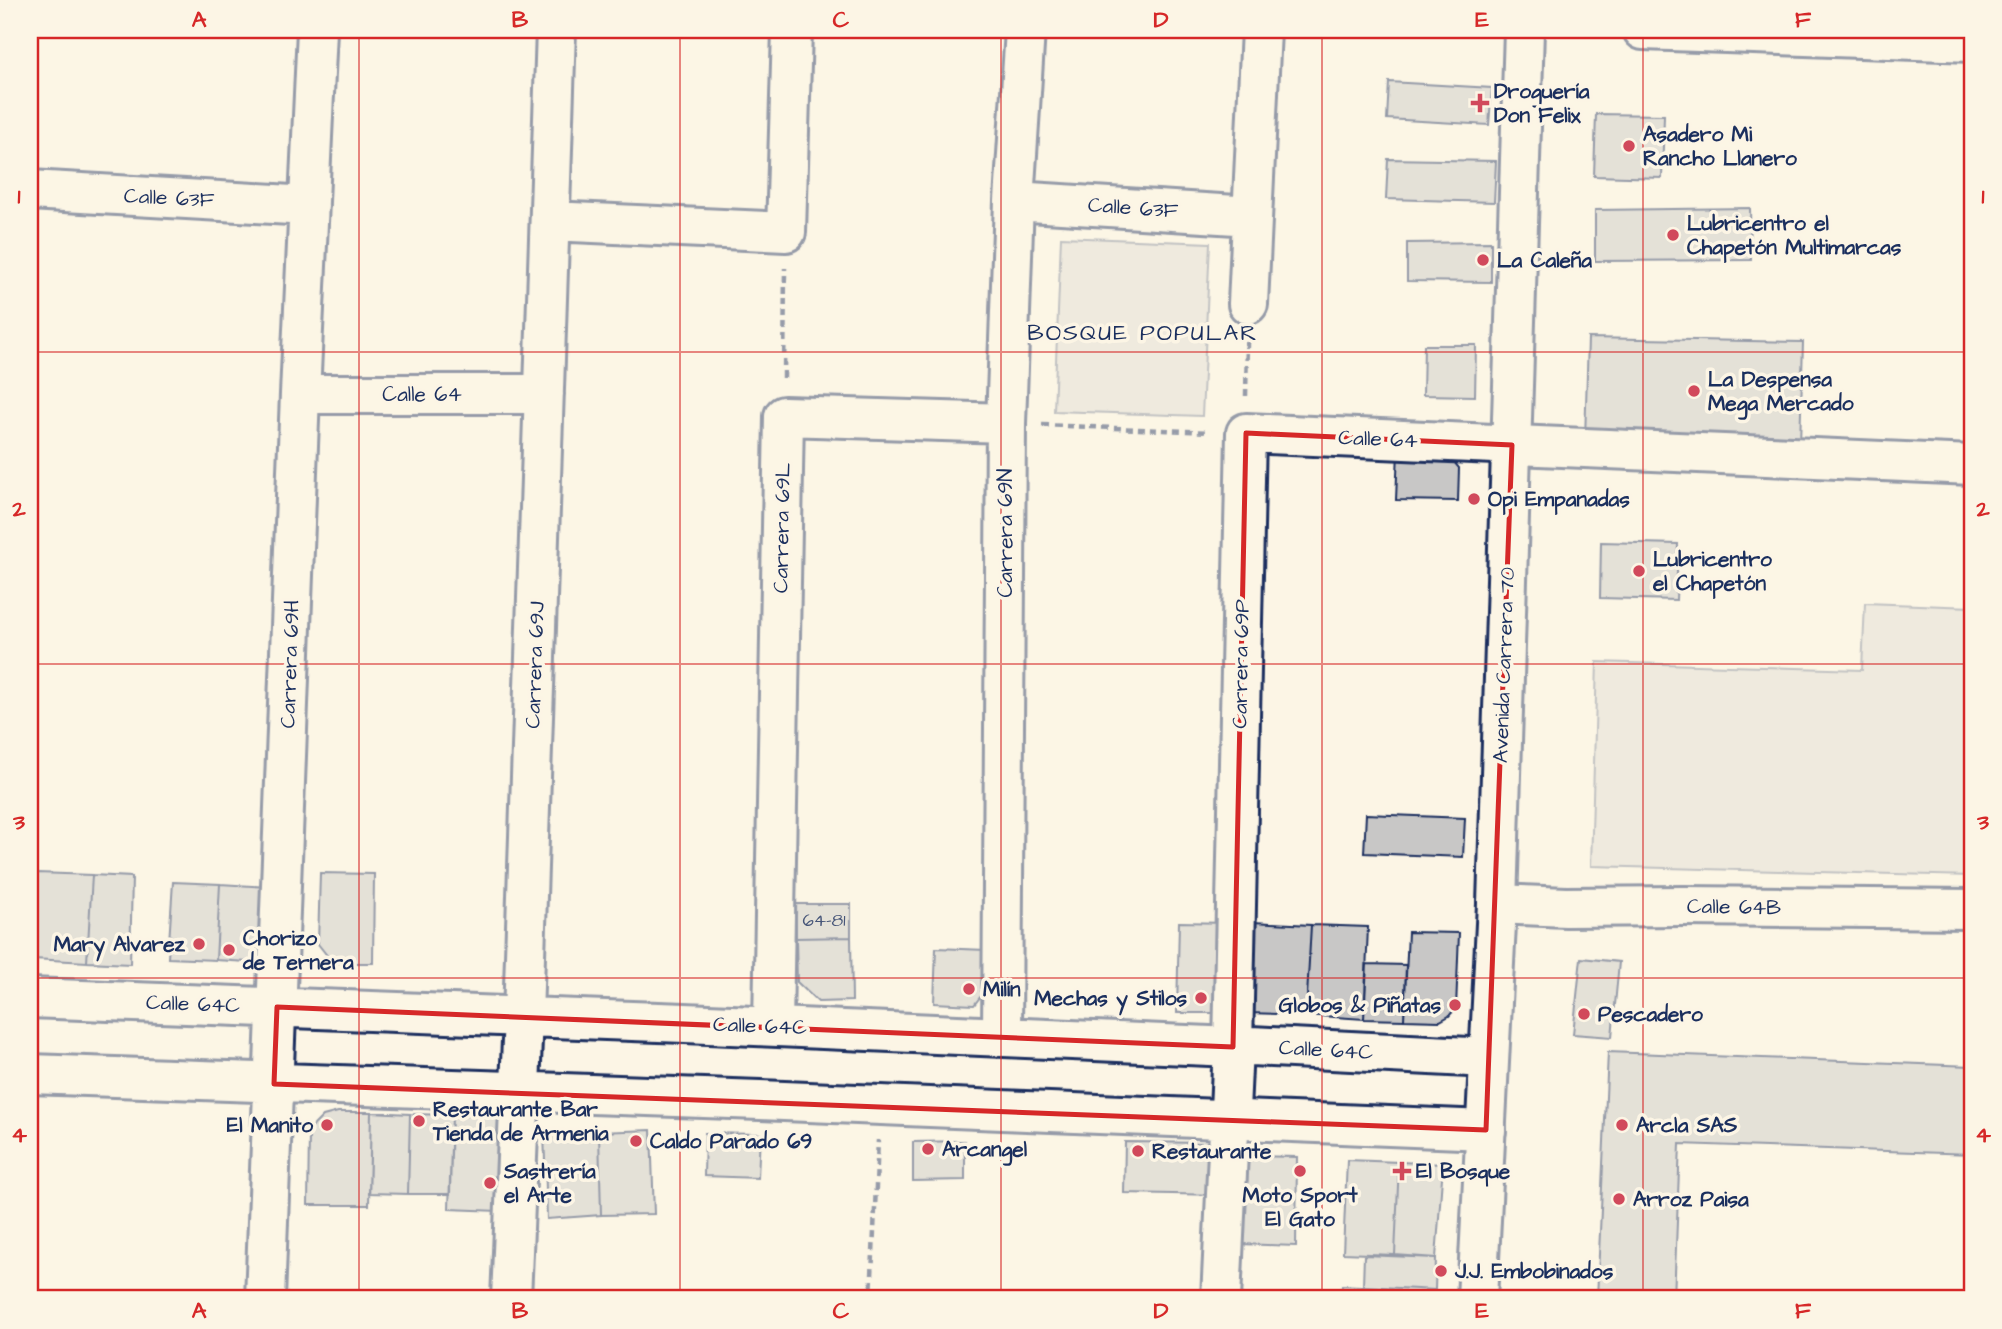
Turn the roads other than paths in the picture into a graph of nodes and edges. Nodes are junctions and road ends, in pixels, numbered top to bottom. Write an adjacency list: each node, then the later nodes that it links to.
1 (317, 30): 11 (street, Carrera 69H)
2 (556, 30): 13 (street, Carrera 69J)
3 (792, 30): 13 (street)
4 (1025, 30): 10 (street, Carrera 69N)
5 (1261, 30): 12 (street)
6 (1524, 30): 19 (street, Avenida Carrera 70)
7 (1643, 30): 8 (street)
8 (1972, 42)
9 (30, 190): 11 (street, Calle 63F)
10 (1014, 201): 12 (street, Calle 63F); 17 (street, Carrera 69N)
11 (309, 206): 15 (street, Carrera 69H)
12 (1252, 216): 14 (street)
13 (550, 221): 16 (street, Carrera 69J)
14 (1248, 304)
15 (300, 394): 16 (street, Calle 64); 24 (street, Carrera 69H)
16 (544, 394): 25 (street, Carrera 69J)
17 (1006, 423): 26 (street, Carrera 69L); 27 (street, Carrera 69N)
18 (1246, 433): 19 (street, Calle 64); 28 (street, Carrera 69P)
19 (1512, 445): 20 (street, Calle 64); 21 (street, Avenida Carrera 70)
20 (1972, 465)
21 (1497, 904): 22 (street, Calle 64B); 29 (street, Avenida Carrera 70)
22 (1972, 909)
23 (30, 998): 24 (street, Calle 64C)
24 (277, 1007): 25 (street, Calle 64C); 31 (street, Carrera 69H)
25 (523, 1016): 26 (street, Calle 64C); 32 (street, Carrera 69J)
26 (774, 1026): 27 (street, Calle 64C)
27 (1002, 1037): 28 (street, Calle 64C)
28 (1233, 1047): 29 (street, Calle 64C); 33 (street, Carrera 69P)
29 (1489, 1058): 34 (street, Avenida Carrera 70)
30 (30, 1074): 31 (street)
31 (274, 1084): 32 (street); 35 (street, Carrera 69H)
32 (520, 1092): 33 (street); 36 (street, Carrera 69J)
33 (1230, 1119): 34 (street); 37 (street, Carrera 69P)
34 (1486, 1130): 38 (street, Avenida Carrera 70)
35 (265, 1299)
36 (511, 1299)
37 (1221, 1299)
38 (1477, 1299)

